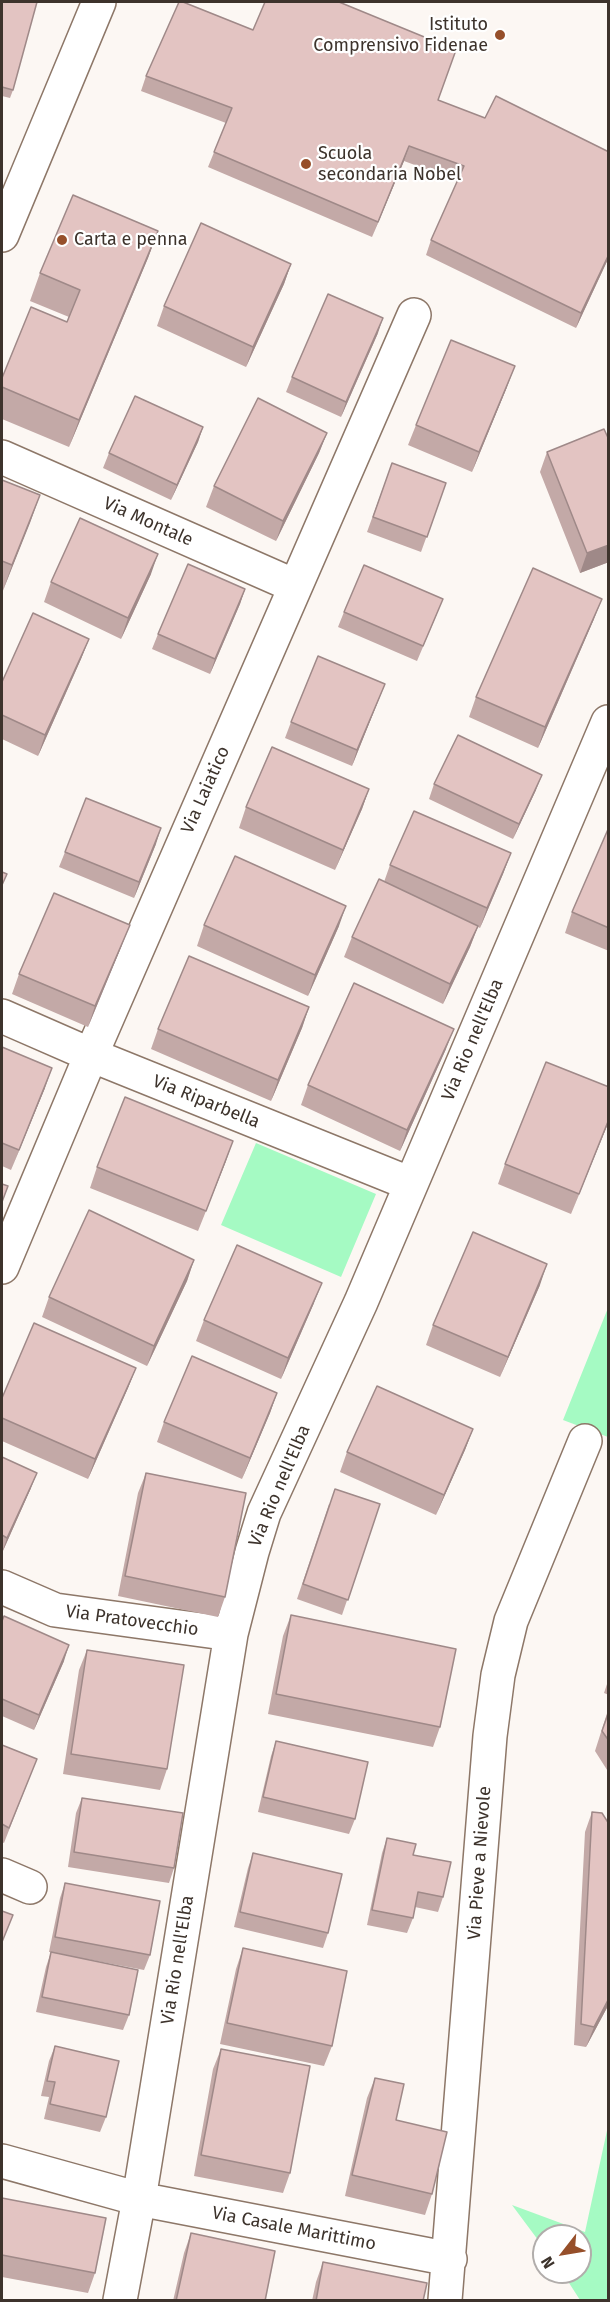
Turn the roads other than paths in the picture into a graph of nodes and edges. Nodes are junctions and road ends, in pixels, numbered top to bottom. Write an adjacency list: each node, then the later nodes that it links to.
1 (99, 2): 2 (street)
2 (2, 235)
3 (414, 315): 5 (street, Via Laiatico)
4 (2, 457): 5 (street, Via Montale)
5 (295, 586): 8 (street, Via Laiatico)
6 (609, 722): 9 (street, Via Rio nell'Elba)
7 (2, 1016): 8 (street, Via Riparbella)
8 (91, 1055): 9 (street, Via Riparbella); 10 (street, Via Laiatico)
9 (411, 1184): 13 (street, Via Rio nell'Elba)
10 (2, 1267)
11 (585, 1441): 16 (street, Via Pieve a Nievole)
12 (2, 1587): 13 (street, Via Pratovecchio)
13 (231, 1634): 15 (street, Via Rio nell'Elba)
14 (2, 2161): 15 (street, Via Casale Marittimo)
15 (139, 2199): 16 (street, Via Casale Marittimo); 17 (street, Via Rio nell'Elba)
16 (450, 2259): 18 (street, Via Pieve a Nievole)
17 (120, 2301)
18 (445, 2301)

